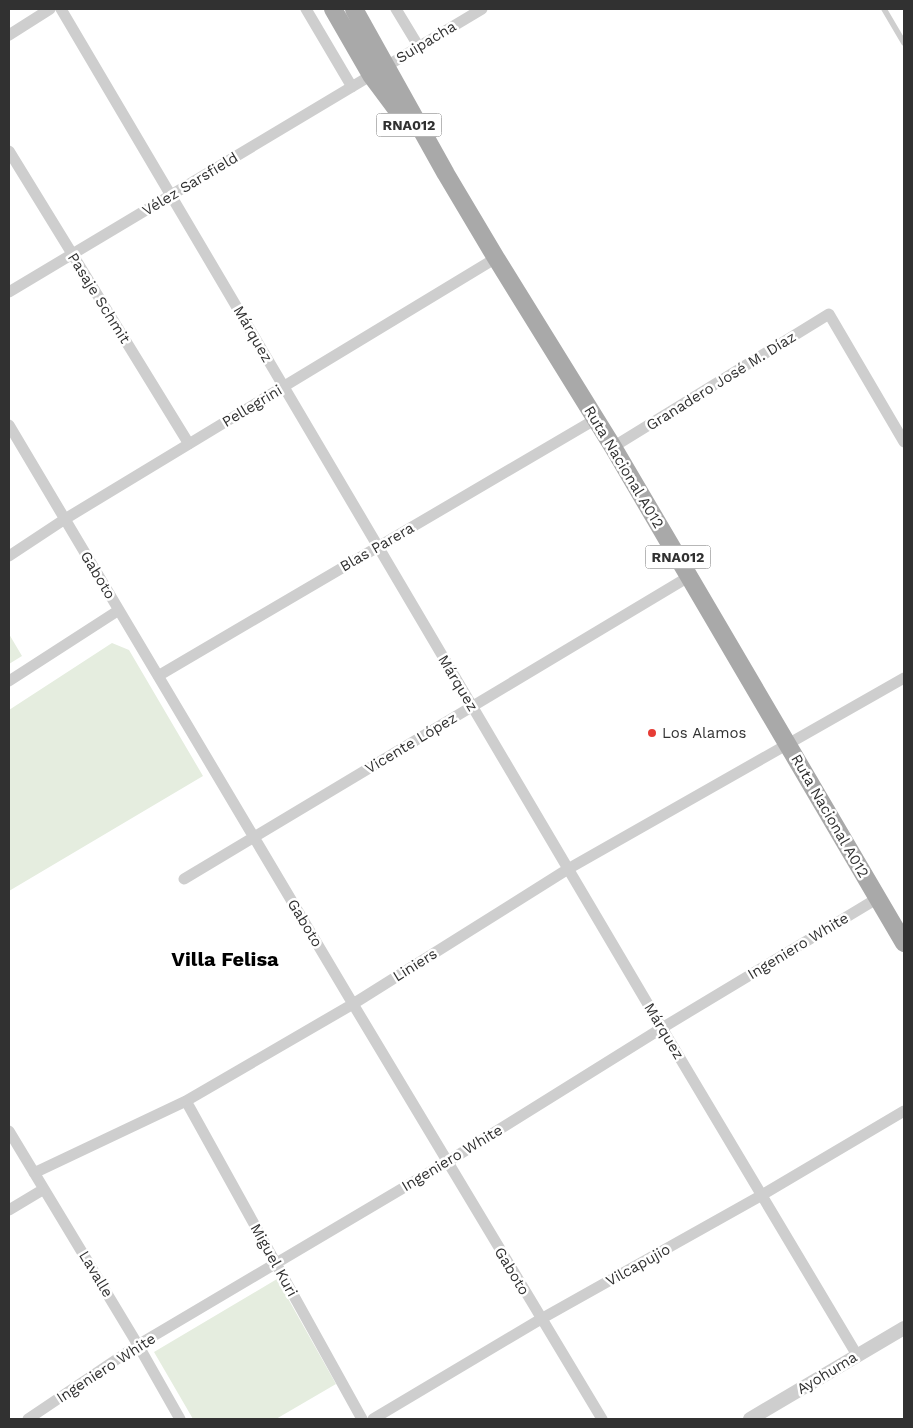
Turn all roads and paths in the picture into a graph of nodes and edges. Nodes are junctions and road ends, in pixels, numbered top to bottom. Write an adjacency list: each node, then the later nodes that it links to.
1 (50, 9): 9 (street)
2 (61, 9): 15 (street, Márquez)
3 (306, 9): 13 (street)
4 (333, 9): 12 (main road, Ruta Nacional A012 / RNA012)
5 (354, 9): 12 (main road, Ruta Nacional A012 / RNA012)
6 (396, 9): 11 (street)
7 (482, 9): 11 (street, Suipacha)
8 (884, 9): 10 (lane)
9 (9, 35)
10 (904, 43)
11 (419, 47): 12 (street, Suipacha)
12 (378, 71): 13 (street, Vélez Sarsfield); 17 (main road, Ruta Nacional A012 / RNA012)
13 (352, 87): 15 (street, Vélez Sarsfield)
14 (9, 152): 16 (street, Pasaje Schmit)
15 (171, 195): 16 (street, Vélez Sarsfield); 19 (street, Márquez)
16 (72, 255): 18 (street, Vélez Sarsfield); 23 (street, Pasaje Schmit)
17 (496, 258): 19 (street, Pellegrini); 20 (main road, Ruta Nacional A012 / RNA012)
18 (9, 292)
19 (284, 387): 23 (street, Pellegrini); 26 (street, Márquez)
20 (596, 418): 24 (main road, Ruta Nacional A012 / RNA012); 26 (street, Blas Parera)
21 (9, 426): 25 (street, Gaboto)
22 (904, 442): 24 (street, Granadero José M. Díaz)
23 (189, 444): 25 (street, Pellegrini)
24 (613, 447): 28 (main road, Ruta Nacional A012 / RNA012)
25 (65, 519): 27 (street, Pellegrini); 29 (street, Gaboto)
26 (378, 547): 30 (street, Blas Parera); 33 (street, Márquez)
27 (9, 556)
28 (690, 576): 33 (street, Vicente López); 34 (main road, Ruta Nacional A012 / RNA012)
29 (119, 610): 30 (street, Gaboto); 32 (street)
30 (158, 676): 35 (street, Gaboto)
31 (904, 678): 34 (street, Liniers)
32 (9, 681)
33 (472, 706): 35 (street, Vicente López); 36 (street, Márquez)
34 (788, 744): 36 (street, Liniers); 38 (main road, Ruta Nacional A012 / RNA012)
35 (254, 837): 37 (street, Vicente López); 40 (street, Gaboto)
36 (568, 869): 40 (street, Liniers); 41 (street, Márquez)
37 (184, 879)
38 (878, 898): 39 (main road, Ruta Nacional A012 / RNA012); 41 (street, Ingeniero White)
39 (904, 944)
40 (353, 1004): 42 (street, Liniers); 45 (street, Gaboto)
41 (662, 1028): 45 (street, Ingeniero White); 48 (street, Márquez)
42 (186, 1101): 46 (street, Liniers); 50 (street, Miguel Kuri)
43 (904, 1111): 48 (street, Vilcapujio)
44 (9, 1131): 46 (street, Lavalle)
45 (448, 1162): 50 (street, Ingeniero White); 51 (street, Gaboto)
46 (34, 1173): 47 (street, Lavalle)
47 (44, 1189): 49 (street); 53 (street, Lavalle)
48 (762, 1195): 51 (street, Vilcapujio); 54 (street, Márquez)
49 (9, 1210)
50 (276, 1263): 53 (street, Ingeniero White); 57 (street, Miguel Kuri)
51 (541, 1319): 58 (street, Vilcapujio); 59 (street, Gaboto)
52 (904, 1328): 54 (street, Ayohuma)
53 (138, 1345): 55 (street, Ingeniero White); 56 (street, Lavalle)
54 (857, 1355): 60 (street, Ayohuma)
55 (28, 1419)
56 (180, 1419)
57 (362, 1419)
58 (373, 1419)
59 (602, 1419)
60 (750, 1419)

